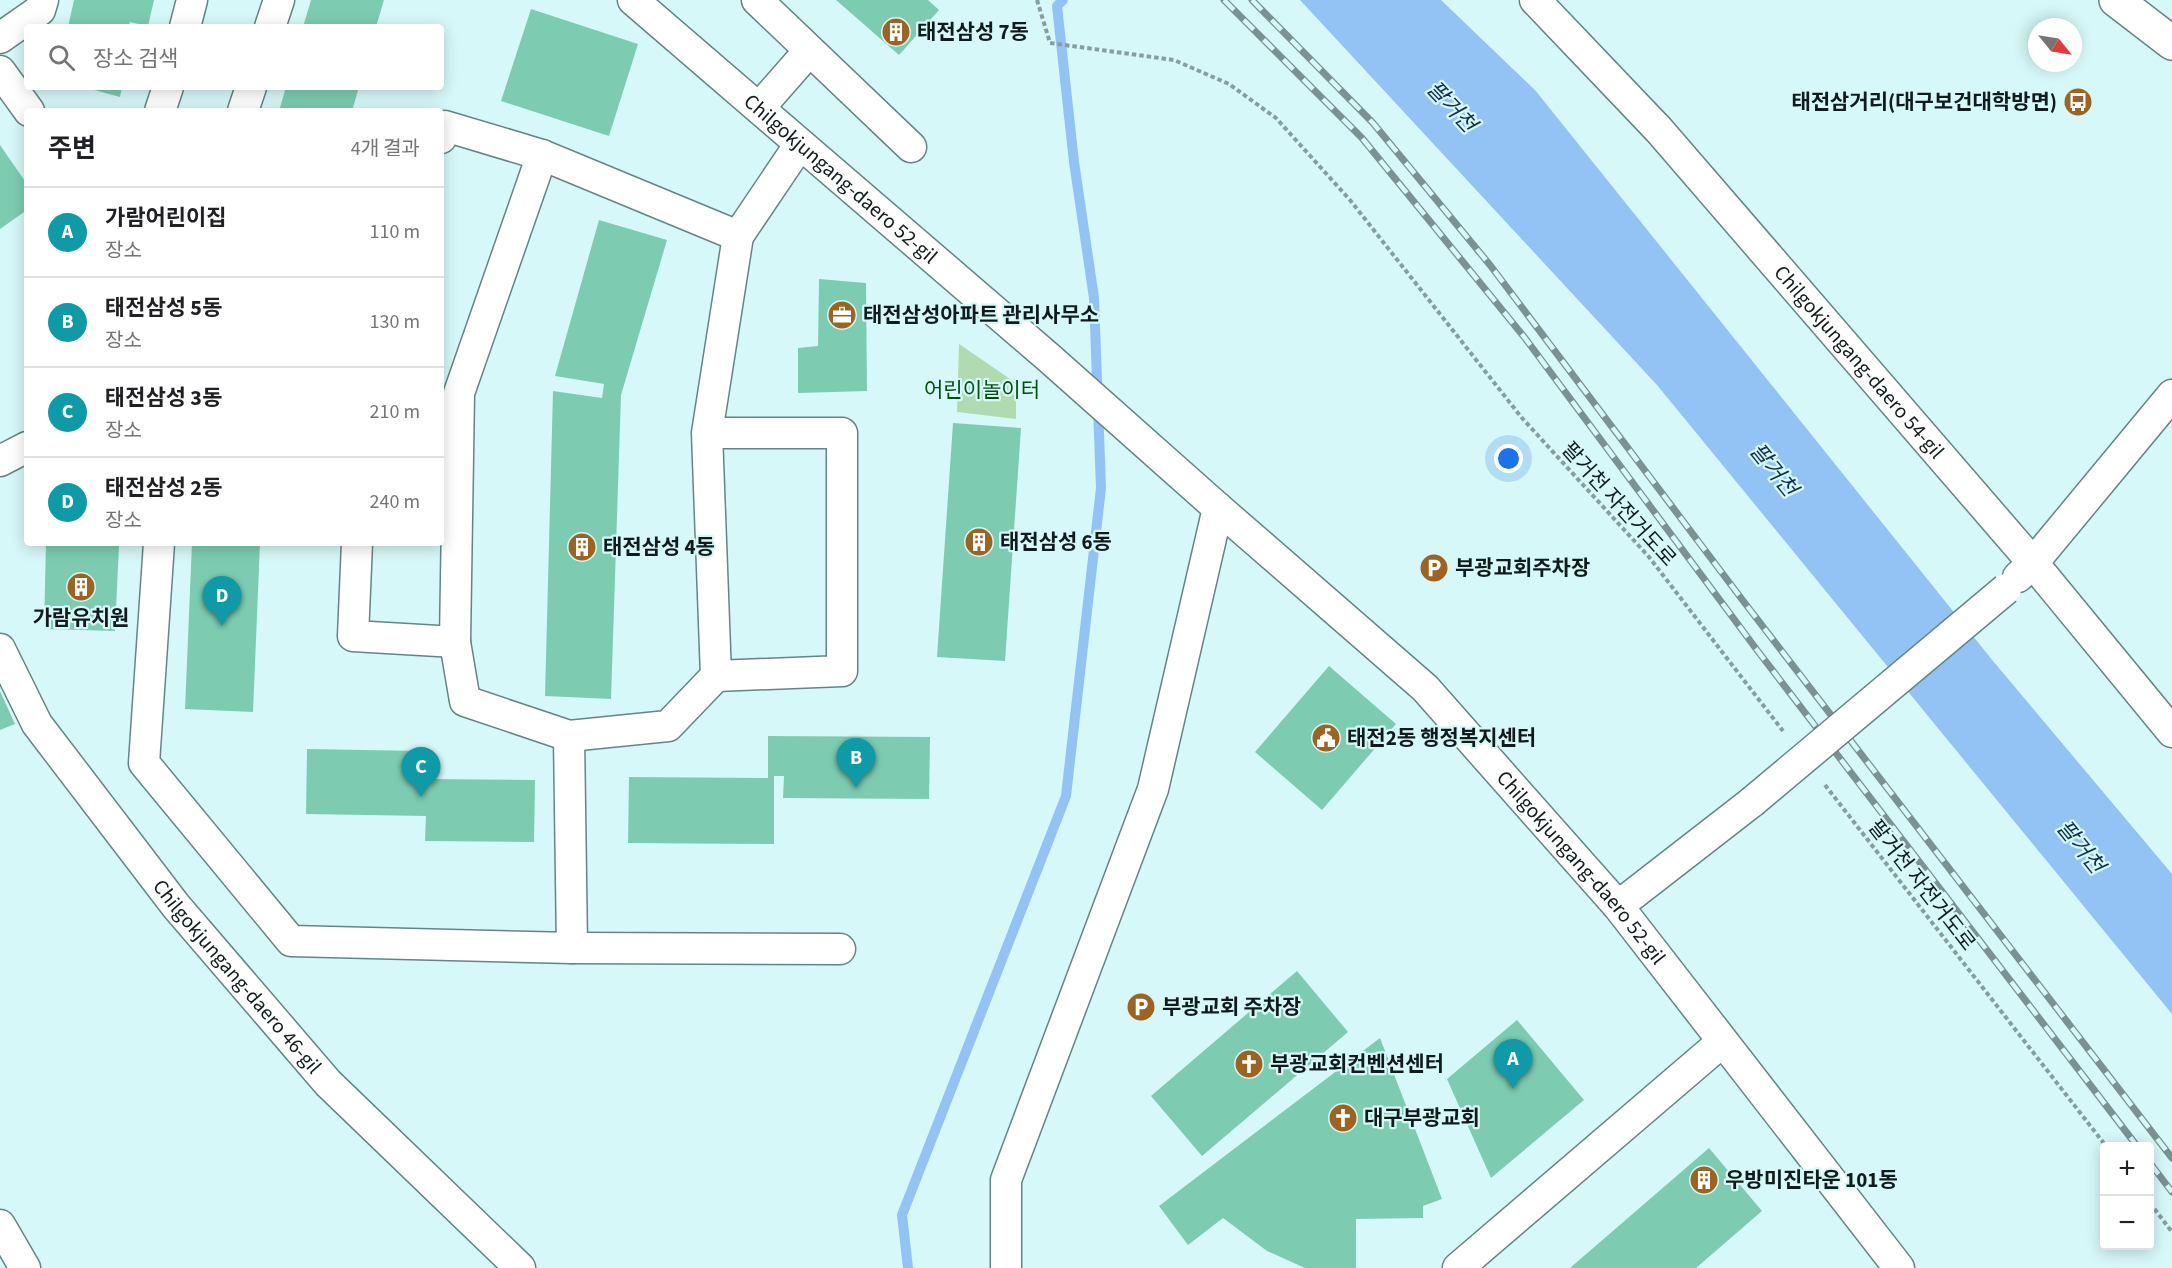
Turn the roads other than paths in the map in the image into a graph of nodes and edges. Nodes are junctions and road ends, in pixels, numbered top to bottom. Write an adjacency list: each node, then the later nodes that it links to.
1 (43, 0): 10 (street)
2 (192, 0): 8 (street)
3 (279, 0): 9 (street)
4 (633, 0): 17 (street, Chilgokjungang-daero 52-gil)
5 (757, 0): 12 (street)
6 (1535, 0): 31 (street, Chilgokjungang-daero 54-gil)
7 (2116, 0): 11 (main road)
8 (186, 24)
9 (271, 24)
10 (0, 39)
11 (2172, 43)
12 (809, 51): 17 (street); 20 (street)
13 (167, 90): 15 (street)
14 (250, 90): 16 (street)
15 (161, 108)
16 (244, 108)
17 (759, 108): 19 (street, Chilgokjungang-daero 52-gil)
18 (444, 129): 21 (street)
19 (800, 144): 22 (street); 28 (street, Chilgokjungang-daero 52-gil)
20 (911, 147)
21 (542, 155): 22 (street); 23 (street)
22 (738, 236): 25 (street)
23 (450, 391): 32 (street)
24 (2172, 395): 31 (street)
25 (707, 433): 34 (street); 34 (street)
26 (24, 449): 27 (street)
27 (0, 461)
28 (1218, 508): 37 (street, Chilgokjungang-daero 52-gil); 44 (street)
29 (159, 546): 38 (street)
30 (357, 546): 32 (street)
31 (2033, 563): 35 (street, Chilgokjungang-daero 54-gil); 37 (street, bridge)
32 (455, 642): 36 (street)
33 (0, 649): 43 (street, Chilgokjungang-daero 46-gil)
34 (716, 676): 36 (street)
35 (2172, 732)
36 (569, 736): 38 (street)
37 (1618, 906): 40 (street, Chilgokjungang-daero 52-gil)
38 (572, 948): 39 (street)
39 (840, 949)
40 (1722, 1042): 45 (street); 46 (street, Chilgokjungang-daero 52-gil)
41 (0, 1226): 42 (street)
42 (25, 1268)
43 (520, 1268)
44 (1006, 1268)
45 (1458, 1268)
46 (1899, 1268)

